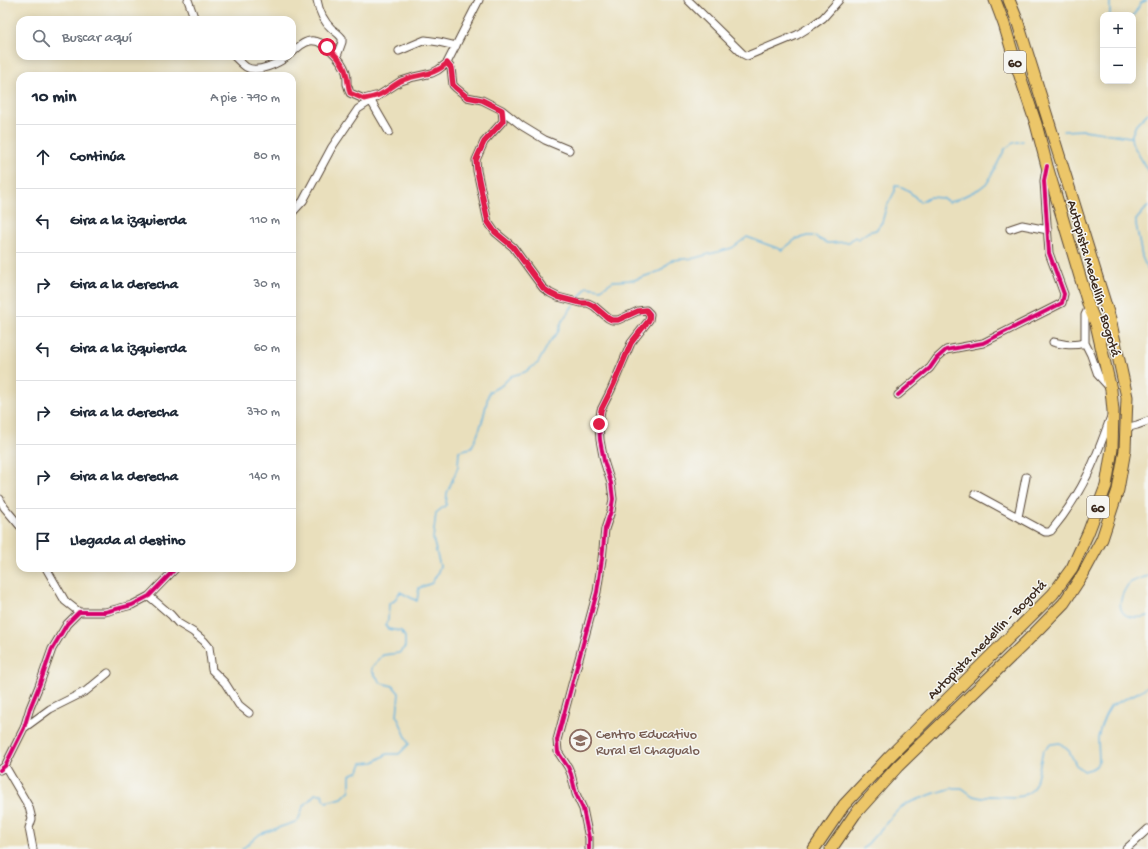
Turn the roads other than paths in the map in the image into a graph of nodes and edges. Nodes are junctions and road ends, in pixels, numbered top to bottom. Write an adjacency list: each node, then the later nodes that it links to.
1 (188, 0): 8 (street)
2 (316, 0): 12 (street)
3 (479, 0): 9 (street)
4 (688, 0): 5 (street)
5 (839, 0)
6 (995, 0): 21 (highway, Autopista Medellín - Bogotá / 60)
7 (1009, 0): 32 (highway, Autopista Medellín - Bogotá / 60)
8 (194, 16)
9 (456, 46): 11 (street); 15 (street)
10 (296, 49): 12 (street)
11 (399, 51)
12 (337, 56): 16 (street)
13 (238, 60): 14 (street)
14 (283, 60)
15 (447, 63): 16 (street); 18 (street)
16 (380, 95): 17 (street)
17 (371, 101): 19 (street); 22 (street)
18 (502, 110): 20 (street); 49 (street)
19 (389, 132)
20 (568, 150)
21 (1046, 166): 24 (street); 25 (highway, Autopista Medellín - Bogotá / 60)
22 (296, 209)
23 (1010, 229): 24 (street)
24 (1048, 230): 29 (street)
25 (1089, 307): 27 (street); 28 (highway, Autopista Medellín - Bogotá / 60)
26 (1053, 342): 27 (street)
27 (1085, 343): 28 (street)
28 (1111, 390): 30 (highway, Autopista Medellín - Bogotá / 60)
29 (898, 395)
30 (1113, 411): 37 (street); 50 (highway, Autopista Medellín - Bogotá / 60)
31 (1148, 421): 32 (street)
32 (1126, 428): 51 (highway, Autopista Medellín - Bogotá / 60)
33 (1026, 477): 37 (street)
34 (975, 494): 37 (street)
35 (0, 499): 36 (street)
36 (2, 505): 38 (street)
37 (1018, 517)
38 (16, 521)
39 (48, 572): 42 (street)
40 (172, 572): 41 (street)
41 (149, 596): 42 (street); 44 (street)
42 (79, 612): 45 (street)
43 (108, 673): 45 (street)
44 (249, 713)
45 (24, 728): 46 (street)
46 (2, 768): 48 (street)
47 (1148, 829): 52 (street)
48 (33, 849)
49 (589, 849)
50 (814, 849)
51 (831, 849)
52 (1126, 849)

